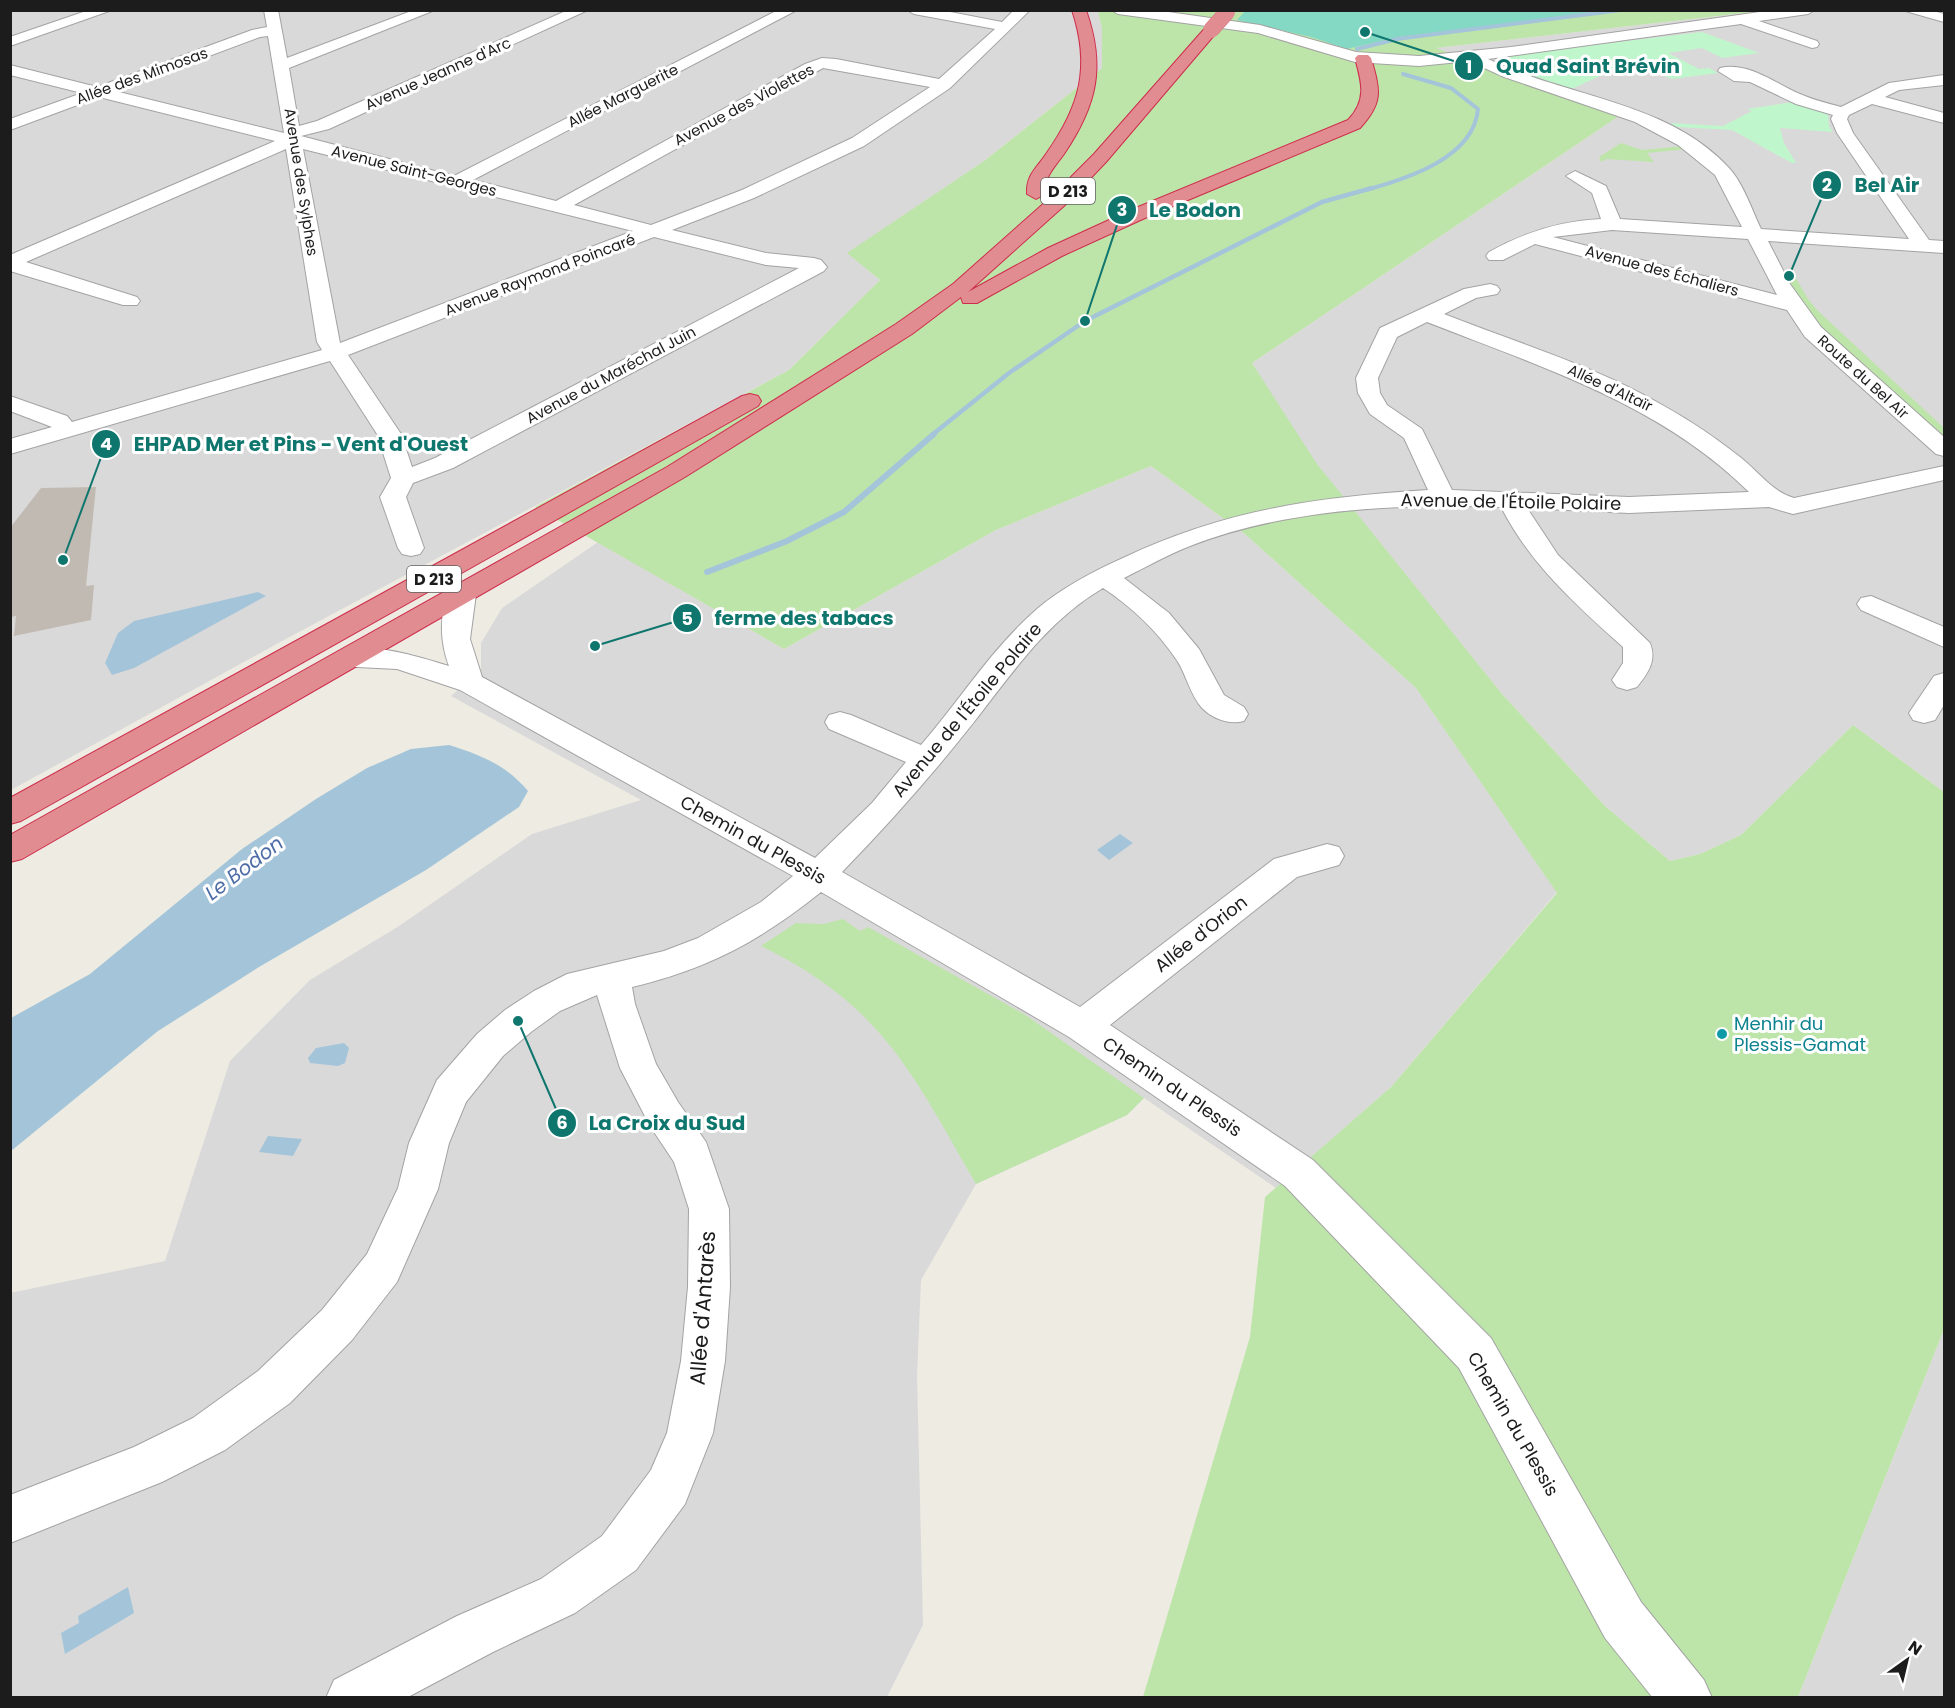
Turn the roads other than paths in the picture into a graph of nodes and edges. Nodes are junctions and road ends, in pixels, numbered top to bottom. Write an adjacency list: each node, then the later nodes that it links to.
1 (105, 10): 19 (street)
2 (271, 10): 17 (street, Avenue des Sylphes)
3 (428, 10): 27 (street)
4 (581, 10): 37 (street, Avenue Jeanne d'Arc)
5 (790, 10): 40 (street, Allée Marguerite)
6 (914, 10): 16 (street)
7 (1023, 10): 16 (street, Avenue Raymond Poincaré)
8 (1079, 10): 41 (highway)
9 (1118, 10): 23 (street)
10 (1207, 10): 18 (highway)
11 (1808, 10): 15 (street)
12 (1909, 10): 14 (street)
13 (1228, 11): 57 (highway, D 213, bridge)
14 (1944, 18)
15 (1742, 20): 20 (street); 21 (street)
16 (1007, 27): 31 (street, Avenue Raymond Poincaré)
17 (274, 30): 27 (street, Avenue des Sylphes); 32 (street, Allée des Mimosas)
18 (1188, 32)
19 (10, 42)
20 (1562, 44): 22 (street); 26 (street)
21 (1812, 44)
22 (1452, 56): 24 (street); 25 (street); 26 (street)
23 (1363, 58): 24 (street); 57 (highway)
24 (1388, 58): 25 (street)
25 (1419, 61): 26 (street)
26 (1474, 64): 46 (street, Route du Bel Air)
27 (281, 66): 37 (street, Avenue des Sylphes)
28 (10, 70): 32 (street, Avenue Saint-Georges)
29 (1751, 78): 34 (street)
30 (1944, 80): 33 (street)
31 (944, 85): 42 (street, Avenue des Violettes); 44 (street, Avenue Raymond Poincaré)
32 (98, 92): 36 (street, Allée des Mimosas); 37 (street, Avenue Saint-Georges)
33 (1872, 99): 34 (street); 35 (street)
34 (1844, 112): 48 (street)
35 (1944, 118)
36 (10, 125)
37 (294, 137): 40 (street, Avenue Saint-Georges); 51 (street, Avenue Jeanne d'Arc); 59 (street, Avenue des Sylphes)
38 (1077, 152): 41 (highway, D 213)
39 (1575, 176): 43 (street)
40 (456, 182): 42 (street, Avenue Saint-Georges)
41 (1036, 194): 45 (highway, D 213)
42 (558, 207): 44 (street, Avenue Saint-Georges)
43 (1612, 225): 46 (street, Avenue des Échaliers); 47 (street, Avenue des Échaliers)
44 (654, 231): 52 (street, Avenue Saint-Georges); 59 (street, Avenue Raymond Poincaré)
45 (992, 233)
46 (1755, 234): 48 (street, Avenue des Échaliers); 55 (street, Route du Bel Air)
47 (1530, 236): 50 (street, Avenue des Échaliers); 55 (street, Avenue des Échaliers)
48 (1923, 245): 49 (street, Avenue des Échaliers)
49 (1944, 247)
50 (1496, 256)
51 (10, 263): 54 (street)
52 (817, 267): 68 (street, Avenue du Maréchal Juin)
53 (1490, 290): 56 (street)
54 (130, 301)
55 (1793, 305): 65 (street, Route du Bel Air)
56 (1427, 315): 62 (street, Allée d'Altaïr); 69 (street)
57 (904, 329): 74 (highway, D 213)
58 (854, 338): 85 (highway, D 213)
59 (334, 353): 63 (street, Avenue Raymond Poincaré); 68 (street, Avenue des Sylphes)
60 (10, 403): 63 (street)
61 (1704, 417): 62 (street)
62 (1680, 423): 71 (street, Allée d'Altaïr)
63 (67, 430): 64 (street, Avenue Raymond Poincaré)
64 (10, 447)
65 (1944, 448)
66 (1944, 454): 71 (street, Avenue de l'Étoile Polaire)
67 (1944, 473): 71 (street, Avenue de l'Étoile Polaire)
68 (403, 478): 72 (street)
69 (1443, 497): 70 (street, Avenue de l'Étoile Polaire); 73 (street, Avenue de l'Étoile Polaire)
70 (1510, 500): 71 (street, Avenue de l'Étoile Polaire); 78 (street)
71 (1770, 500)
72 (411, 548)
73 (1104, 577): 82 (street); 84 (street, Avenue de l'Étoile Polaire)
74 (462, 594): 77 (highway, D 213); 80 (street)
75 (1872, 604): 76 (street)
76 (1944, 638)
77 (347, 659): 80 (street, Chemin du Plessis); 86 (highway, D 213)
78 (1627, 680)
79 (1944, 682): 81 (street)
80 (470, 683): 88 (street, Chemin du Plessis)
81 (1924, 713)
82 (1233, 714)
83 (840, 722): 84 (street)
84 (927, 759): 88 (street, Avenue de l'Étoile Polaire)
85 (10, 813)
86 (10, 850)
87 (1327, 856): 90 (street, Allée d'Orion)
88 (817, 876): 89 (street, Avenue de l'Étoile Polaire); 90 (street, Chemin du Plessis)
89 (612, 976): 91 (street, Avenue de l'Étoile Polaire); 92 (street, Allée d'Antarès)
90 (1082, 1026): 93 (street, Chemin du Plessis)
91 (10, 1519)
92 (352, 1698)
93 (1686, 1698)

